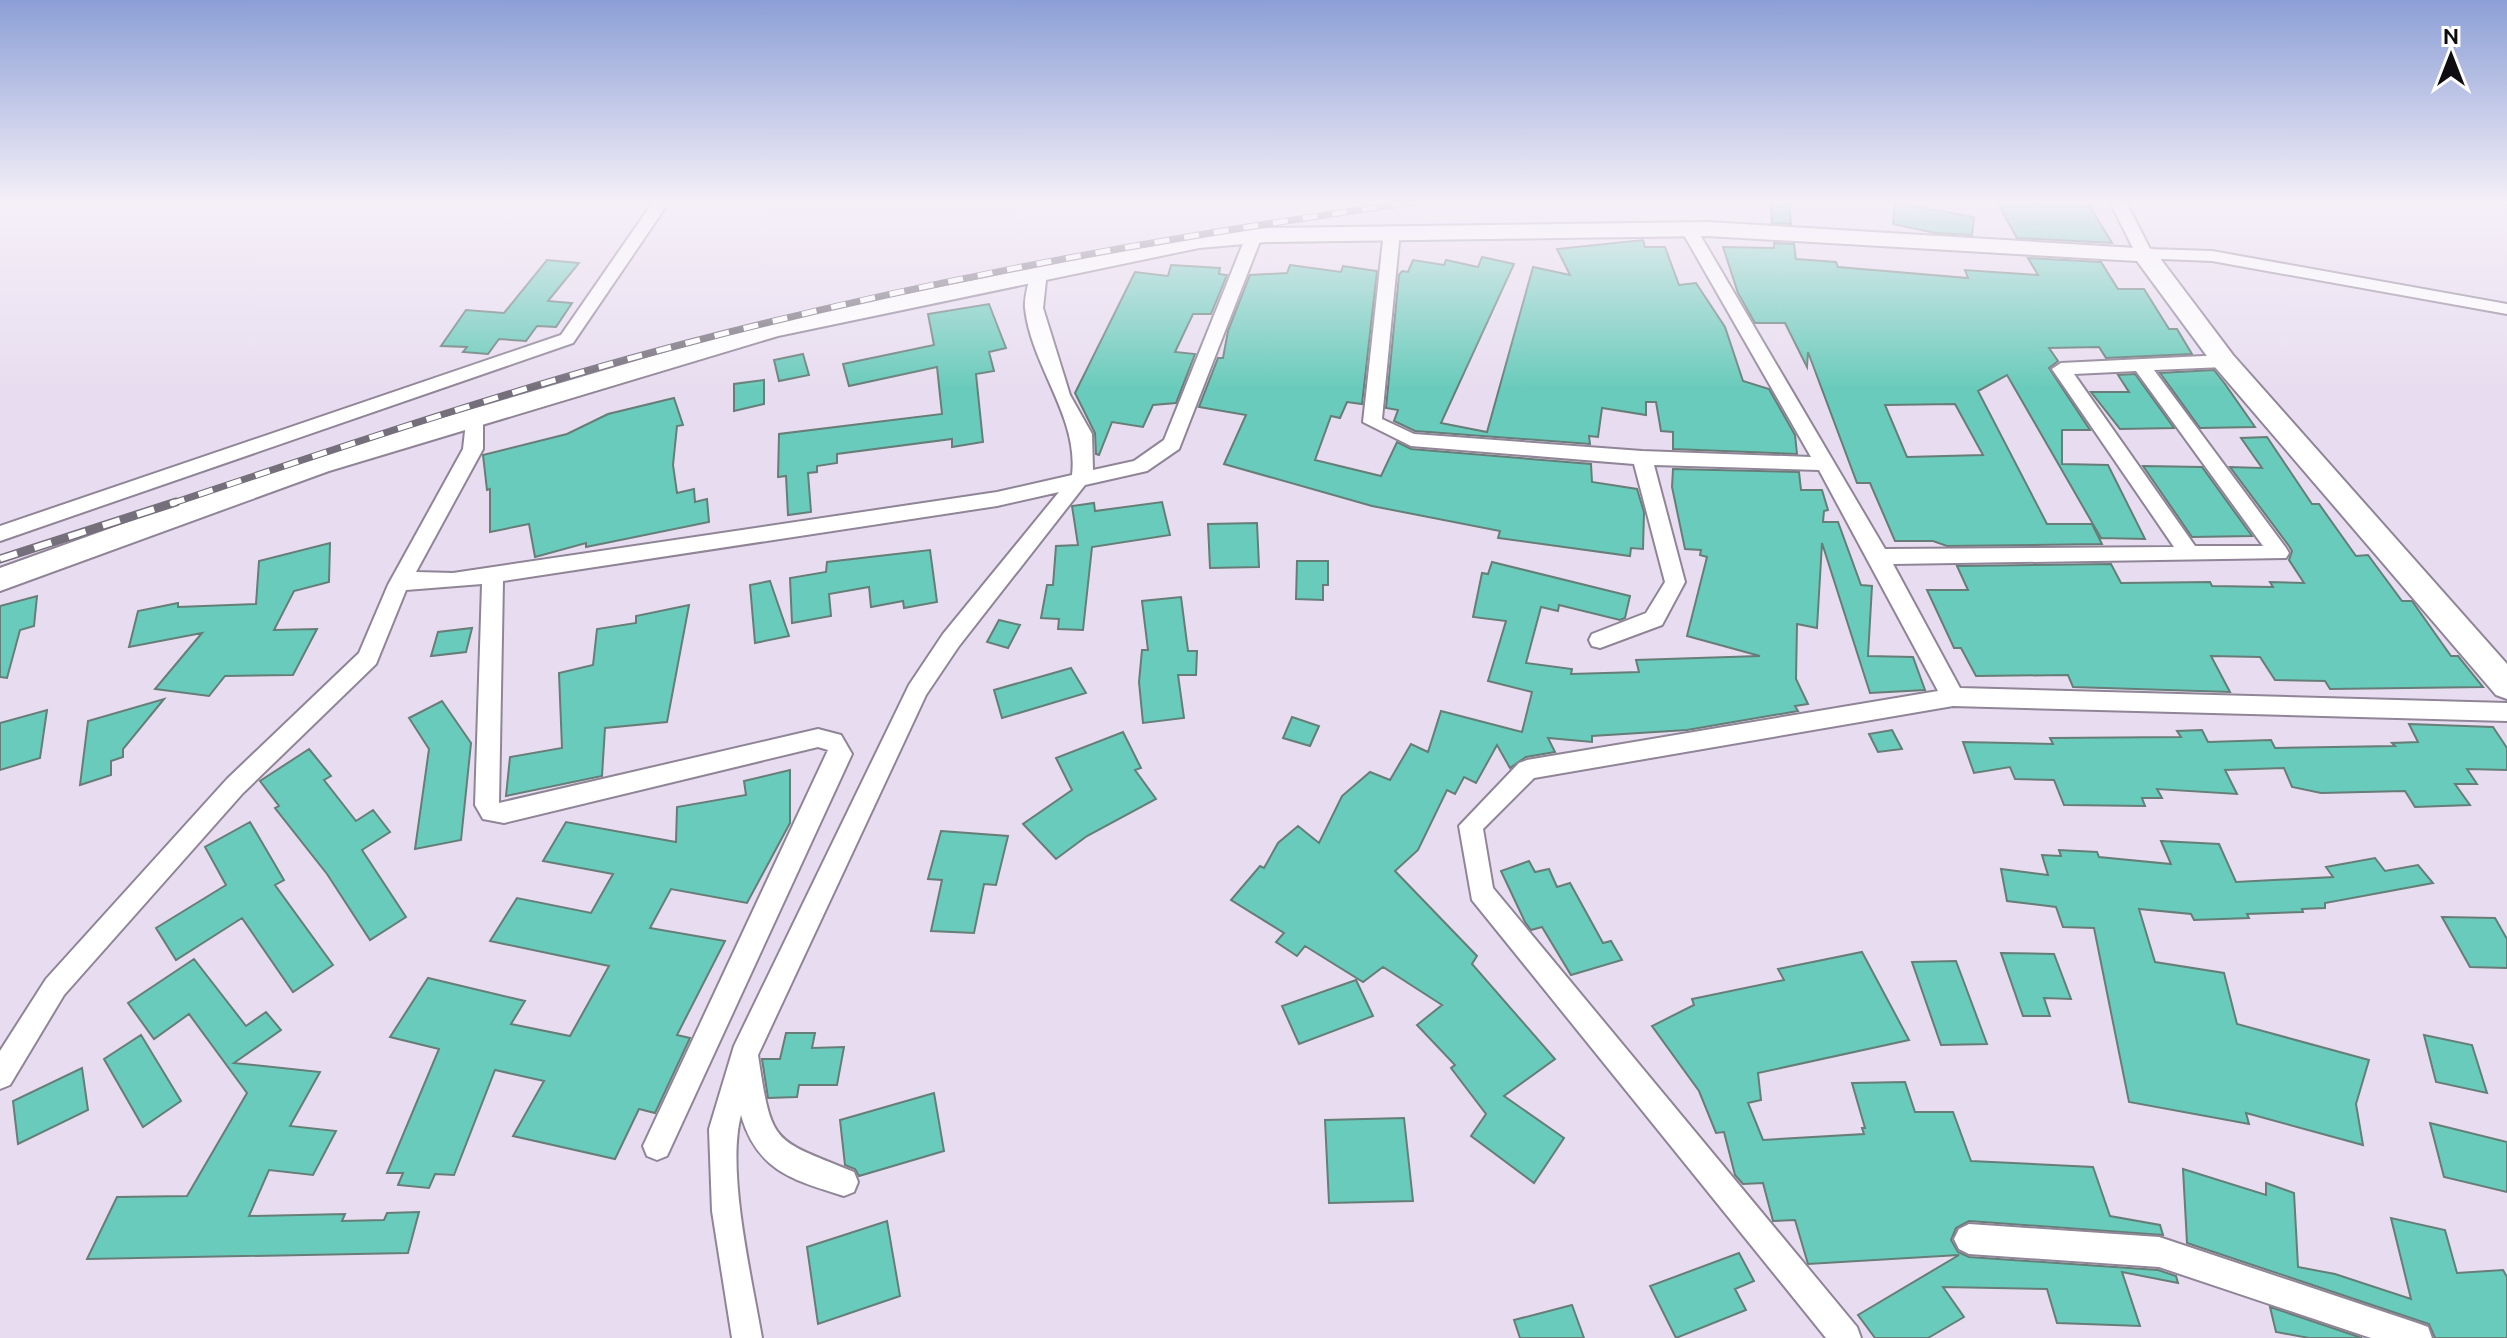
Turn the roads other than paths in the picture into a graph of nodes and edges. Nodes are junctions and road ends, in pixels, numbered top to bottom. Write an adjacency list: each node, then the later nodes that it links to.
1 (618, 264): 16 (street)
2 (1074, 264): 8 (main road)
3 (1243, 264): 15 (street)
4 (1388, 264): 13 (street)
5 (1709, 264): 14 (street)
6 (2152, 264): 10 (main road)
7 (2259, 264): 9 (street)
8 (1039, 271): 12 (main road); 15 (street)
9 (2507, 309)
10 (2224, 361): 11 (street); 23 (main road)
11 (2141, 365): 17 (street); 17 (street)
12 (474, 417): 20 (main road); 21 (street)
13 (1642, 458): 14 (street); 22 (street)
14 (1825, 464): 18 (street)
15 (1078, 481): 19 (street); 26 (street)
16 (0, 534)
17 (2189, 553): 18 (street)
18 (1879, 557): 24 (street)
19 (493, 575): 21 (street); 28 (street)
20 (0, 580)
21 (398, 585): 27 (street)
22 (1600, 640)
23 (2507, 686)
24 (1953, 697): 25 (street); 32 (street)
25 (2507, 712)
26 (744, 1055): 29 (street); 31 (street)
27 (0, 1076)
28 (657, 1146)
29 (844, 1182)
30 (1969, 1239): 33 (street)
31 (747, 1338)
32 (1846, 1338)
33 (2417, 1338)

